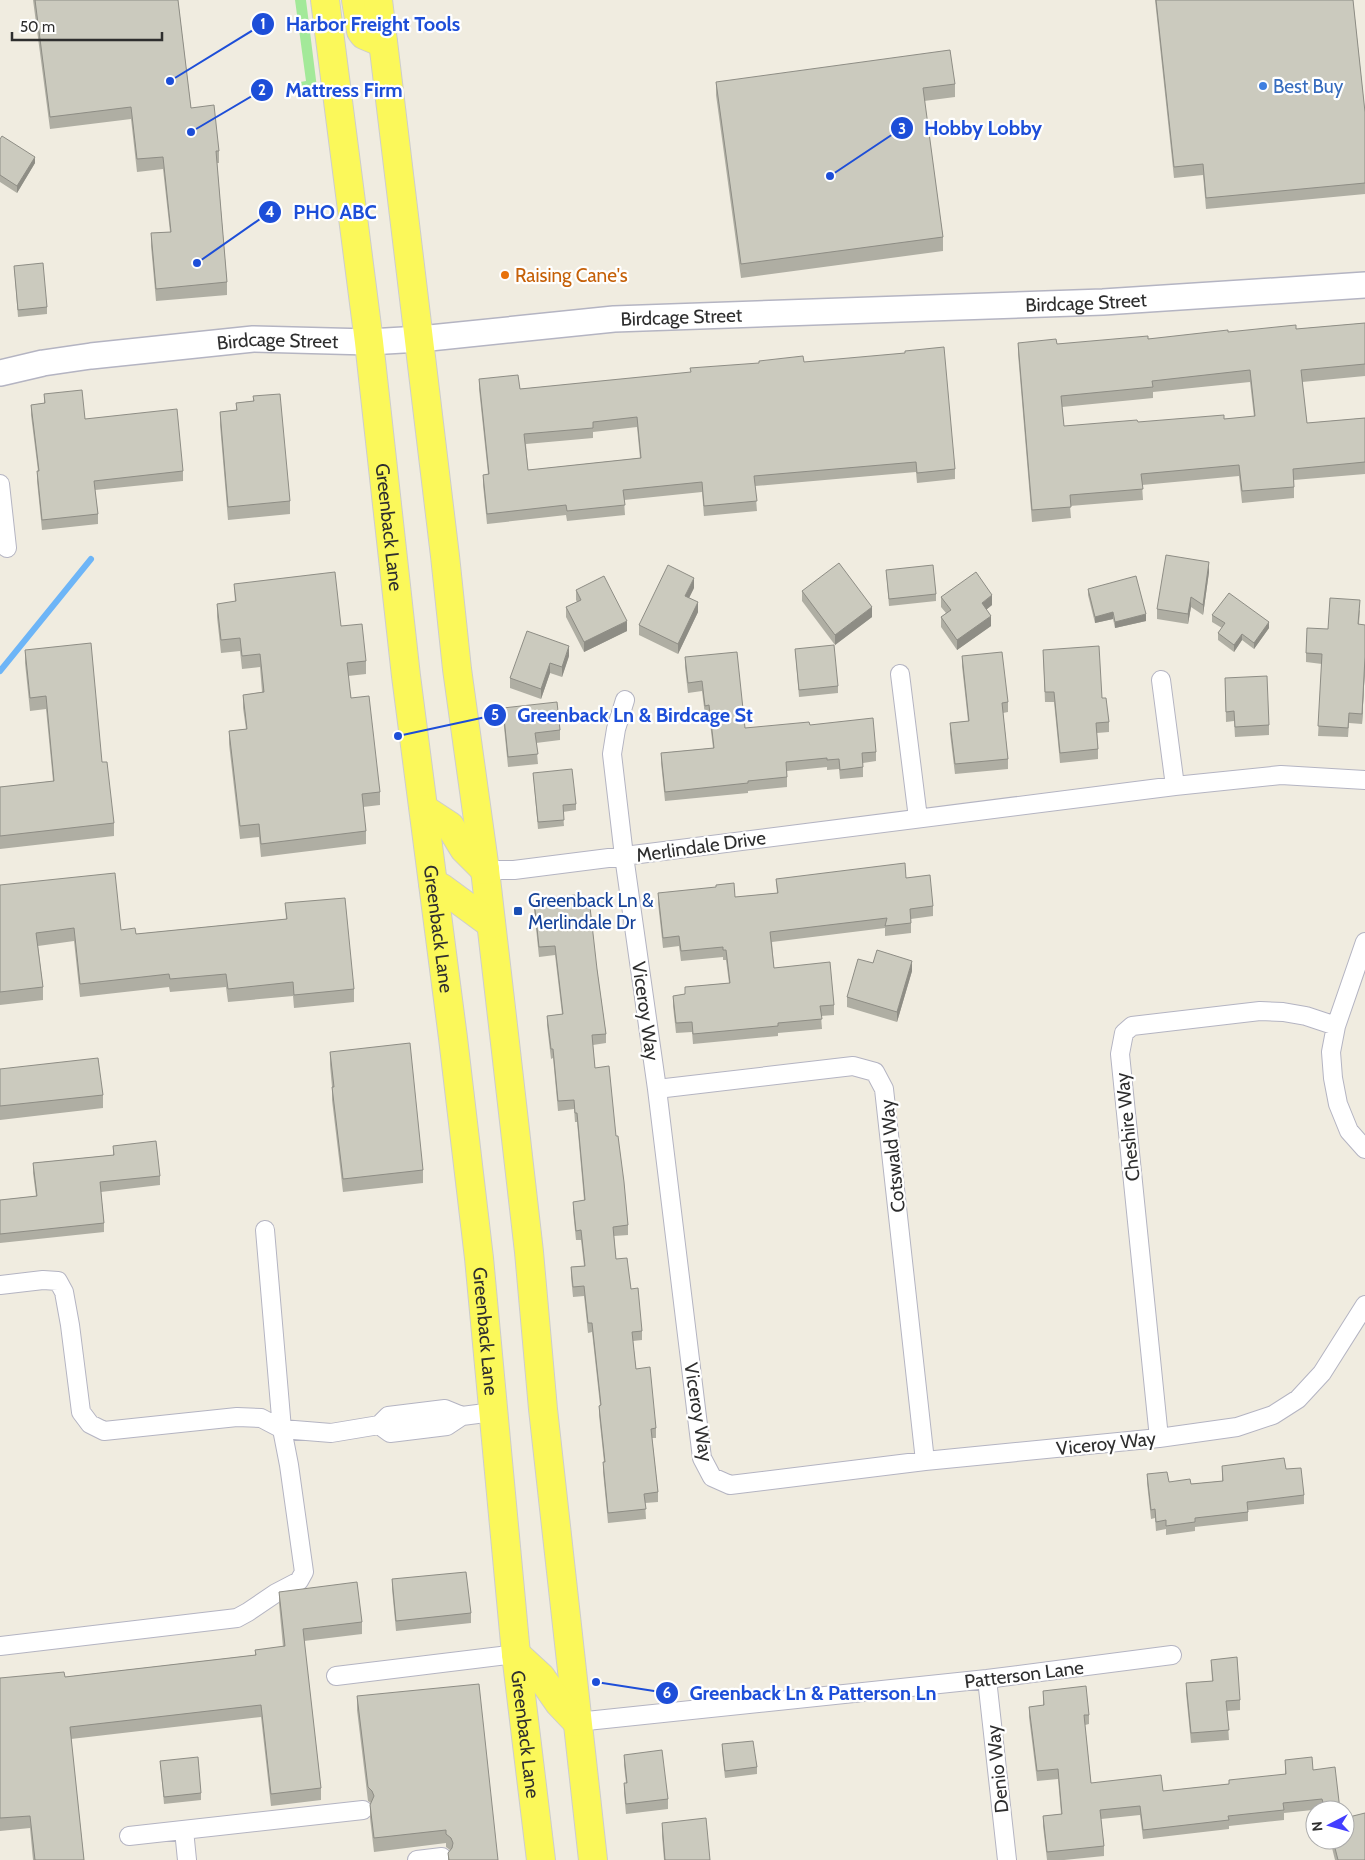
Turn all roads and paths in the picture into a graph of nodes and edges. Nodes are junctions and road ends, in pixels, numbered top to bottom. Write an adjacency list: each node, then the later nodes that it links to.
1 (325, 0): 7 (main road, Greenback Lane)
2 (356, 0): 4 (main road)
3 (378, 0): 4 (main road)
4 (383, 43): 6 (main road)
5 (1365, 285): 6 (street, Birdcage Street)
6 (420, 339): 7 (street, Birdcage Street); 19 (main road)
7 (369, 342): 8 (street, Birdcage Street); 16 (main road, Greenback Lane)
8 (0, 373)
9 (0, 484): 10 (street)
10 (7, 548)
11 (900, 674): 17 (street)
12 (1161, 680): 15 (street)
13 (625, 700): 18 (street, Viceroy Way)
14 (1365, 780): 15 (street, Merlindale Drive)
15 (1175, 786): 17 (street, Merlindale Drive)
16 (424, 809): 19 (main road); 20 (main road, Greenback Lane)
17 (918, 818): 18 (street, Merlindale Drive)
18 (624, 856): 19 (street, Merlindale Drive); 24 (street, Viceroy Way)
19 (485, 870): 21 (main road)
20 (433, 883): 21 (main road); 29 (main road, Greenback Lane)
21 (491, 924): 38 (main road)
22 (1365, 942): 23 (street)
23 (1336, 1026): 25 (street); 31 (street, Cheshire Way)
24 (656, 1090): 32 (street, Viceroy Way); 32 (street, Cotswald Way)
25 (1365, 1149)
26 (265, 1230): 30 (street)
27 (0, 1285): 30 (street)
28 (1365, 1305): 31 (street, Viceroy Way)
29 (493, 1412): 30 (street); 34 (main road, Greenback Lane)
30 (282, 1429): 33 (street)
31 (1159, 1438): 32 (street, Viceroy Way)
32 (925, 1461)
33 (0, 1646)
34 (516, 1654): 36 (street); 38 (main road); 45 (main road, Greenback Lane)
35 (1172, 1655): 37 (street, Patterson Lane)
36 (336, 1676)
37 (988, 1679): 38 (street, Patterson Lane); 47 (street, Denio Way)
38 (578, 1722): 46 (main road)
39 (363, 1810): 40 (street)
40 (184, 1830): 41 (street); 43 (street)
41 (129, 1836)
42 (442, 1857): 44 (street)
43 (187, 1860)
44 (417, 1860)
45 (541, 1860)
46 (593, 1860)
47 (1008, 1860)

